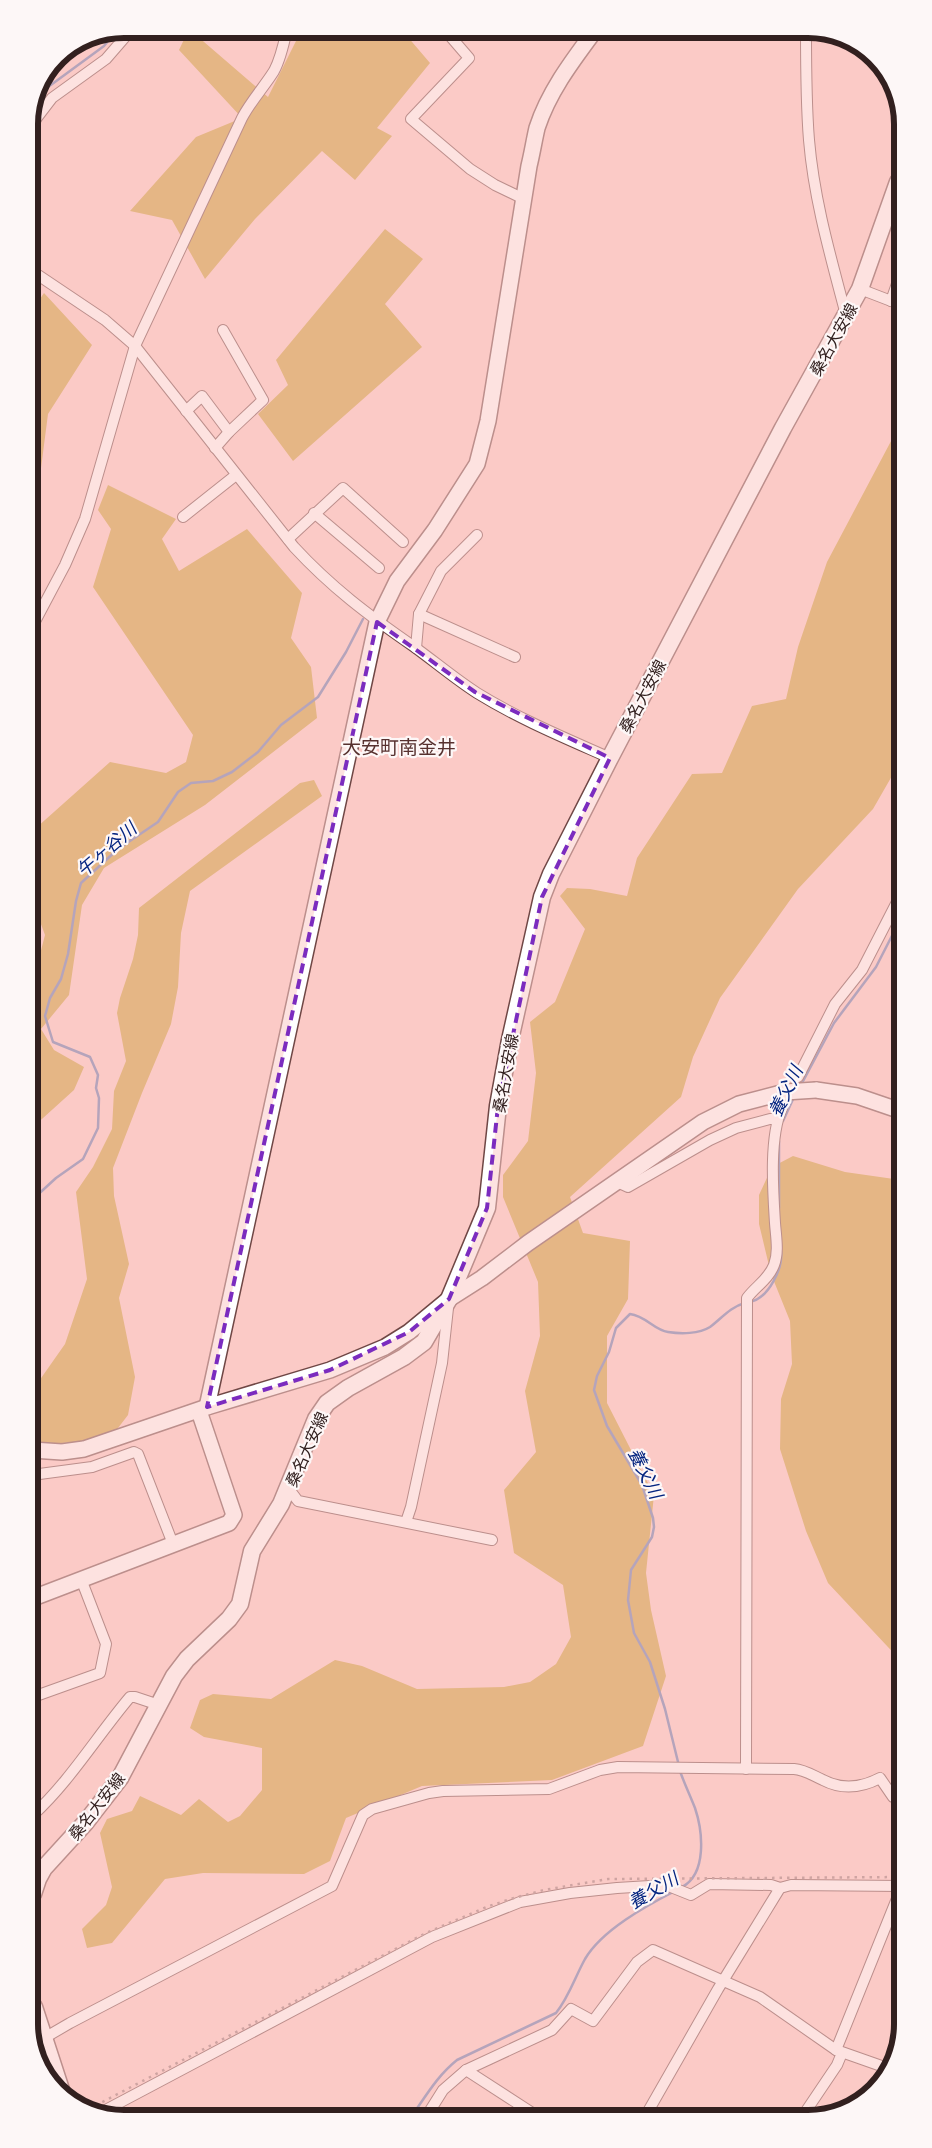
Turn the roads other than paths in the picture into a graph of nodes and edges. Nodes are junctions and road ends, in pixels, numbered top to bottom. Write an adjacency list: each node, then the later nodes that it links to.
1 (124, 38): 6 (street)
2 (285, 38): 14 (street)
3 (452, 38): 7 (street)
4 (589, 38): 7 (street)
5 (806, 38): 12 (street)
6 (38, 116)
7 (524, 199): 27 (street)
8 (892, 218): 10 (main road, 桑名大安線)
9 (38, 275): 14 (street)
10 (860, 289): 11 (street); 12 (main road, 桑名大安線)
11 (894, 302)
12 (847, 316): 30 (main road, 桑名大安線)
13 (223, 330): 16 (street)
14 (135, 346): 15 (street); 26 (street)
15 (186, 411): 16 (street); 17 (street)
16 (230, 432): 17 (street)
17 (215, 448): 18 (street)
18 (236, 475): 20 (street); 22 (street)
19 (314, 513): 22 (street); 23 (street); 24 (street)
20 (183, 518)
21 (477, 535): 25 (street)
22 (288, 538): 27 (street)
23 (403, 542)
24 (379, 568)
25 (420, 614): 28 (street); 29 (street)
26 (38, 616)
27 (376, 622): 28 (street); 38 (street)
28 (416, 648): 30 (street)
29 (515, 657)
30 (610, 758): 37 (main road, 桑名大安線)
31 (894, 908): 32 (street)
32 (798, 1077)
33 (782, 1108): 35 (street)
34 (894, 1108): 36 (street, bridge)
35 (777, 1120): 36 (street); 49 (street)
36 (621, 1179): 37 (street)
37 (449, 1299): 38 (street); 41 (main road, 桑名大安線); 42 (street)
38 (203, 1409): 39 (street); 44 (street)
39 (38, 1450)
40 (38, 1474): 44 (street)
41 (289, 1489): 42 (street); 48 (main road, 桑名大安線)
42 (406, 1522): 43 (street)
43 (492, 1540)
44 (172, 1544): 45 (street)
45 (81, 1579): 46 (street); 47 (street)
46 (38, 1596)
47 (38, 1695)
48 (159, 1706): 51 (street); 52 (main road, 桑名大安線)
49 (746, 1769): 50 (street); 57 (street)
50 (894, 1797)
51 (38, 1809)
52 (38, 1880)
53 (894, 1886): 54 (street)
54 (780, 1888): 56 (street); 63 (street)
55 (894, 1909): 59 (street)
56 (724, 1980): 59 (street); 61 (street); 66 (street)
57 (39, 2041)
58 (40, 2042): 62 (main road)
59 (839, 2052): 60 (street); 67 (street)
60 (883, 2067)
61 (466, 2070): 64 (street); 65 (street)
62 (53, 2073)
63 (107, 2109)
64 (430, 2110)
65 (528, 2110)
66 (649, 2110)
67 (807, 2110)

